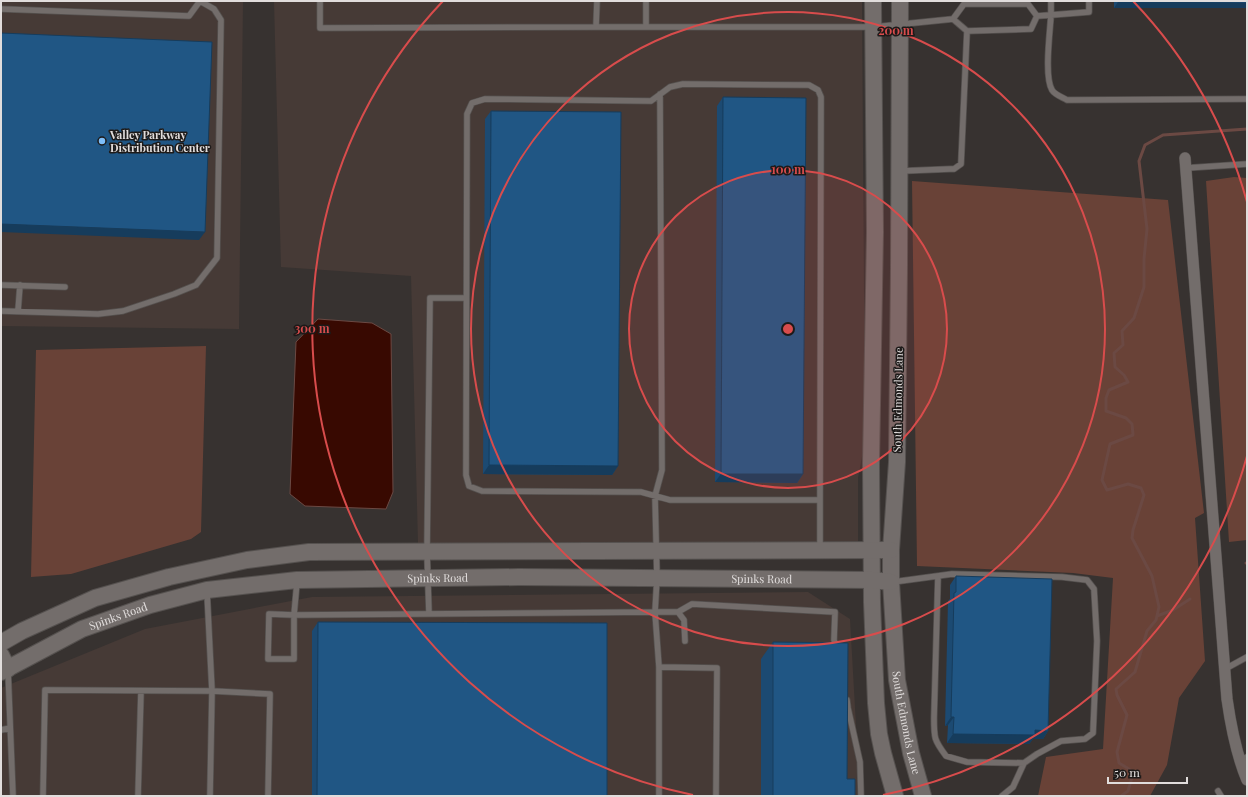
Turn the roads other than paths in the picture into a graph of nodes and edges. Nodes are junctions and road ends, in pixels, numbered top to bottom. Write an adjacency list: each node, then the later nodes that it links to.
1 (200, 1): 9 (lane); 30 (lane)
2 (320, 1): 14 (lane)
3 (597, 1): 14 (lane)
4 (646, 1): 15 (lane)
5 (873, 1): 16 (main road, South Edmonds Lane)
6 (900, 1): 13 (main road, South Edmonds Lane)
7 (1050, 1): 10 (lane)
8 (1089, 1): 10 (lane)
9 (1, 9)
10 (1051, 15): 11 (lane); 19 (lane)
11 (1037, 16): 12 (lane); 17 (lane)
12 (953, 19): 13 (lane); 17 (lane)
13 (900, 24): 16 (lane); 21 (main road, South Edmonds Lane)
14 (596, 26): 15 (lane)
15 (646, 26): 16 (lane)
16 (874, 27): 20 (main road, South Edmonds Lane)
17 (967, 31): 24 (lane)
18 (660, 94): 28 (lane); 31 (lane); 32 (lane)
19 (1247, 99)
20 (874, 147): 21 (main road); 35 (main road, South Edmonds Lane)
21 (900, 154): 24 (main road, South Edmonds Lane)
22 (1185, 163): 23 (lane); 56 (street)
23 (1247, 164)
24 (899, 171): 33 (main road, South Edmonds Lane)
25 (1, 285): 26 (lane)
26 (20, 285): 27 (lane); 30 (lane)
27 (65, 287)
28 (466, 298): 31 (lane); 36 (lane)
29 (1, 311): 30 (lane)
30 (18, 311)
31 (656, 496): 32 (lane); 37 (lane)
32 (820, 500): 34 (lane)
33 (891, 550): 35 (main road, Spinks Road); 44 (main road, South Edmonds Lane)
34 (820, 551): 35 (main road, Spinks Road); 37 (main road, Spinks Road)
35 (872, 551): 43 (main road, South Edmonds Lane)
36 (427, 552): 37 (main road, Spinks Road); 38 (main road, Spinks Road); 40 (lane)
37 (656, 552): 41 (lane)
38 (201, 570): 45 (main road); 51 (main road, Spinks Road)
39 (938, 576): 44 (lane); 63 (lane); 63 (lane)
40 (428, 578): 41 (main road, Spinks Road); 42 (main road, Spinks Road); 48 (lane)
41 (656, 578): 43 (main road, Spinks Road); 46 (lane)
42 (298, 580): 45 (main road, Spinks Road); 49 (lane)
43 (872, 580): 44 (main road, Spinks Road); 73 (main road, South Edmonds Lane)
44 (891, 582): 74 (main road, South Edmonds Lane)
45 (207, 590): 54 (main road, Spinks Road); 58 (lane)
46 (655, 612): 47 (lane); 48 (lane); 55 (lane)
47 (678, 612): 50 (lane); 52 (lane)
48 (429, 614): 49 (lane)
49 (294, 615): 49 (lane)
50 (685, 641)
51 (1, 643)
52 (839, 654)
53 (1247, 657): 56 (lane)
54 (3, 665): 60 (lane)
55 (659, 667): 70 (lane); 71 (lane)
56 (1225, 669): 62 (street)
57 (141, 691): 58 (lane); 66 (lane); 67 (lane)
58 (212, 691): 68 (lane); 69 (lane)
59 (847, 695): 72 (lane)
60 (10, 728): 61 (lane); 65 (lane)
61 (1, 730)
62 (1244, 759): 64 (street)
63 (1024, 764): 75 (lane)
64 (1247, 780)
65 (13, 796)
66 (43, 796)
67 (138, 796)
68 (210, 796)
69 (268, 796)
70 (659, 796)
71 (716, 796)
72 (861, 796)
73 (895, 796)
74 (923, 796)
75 (1002, 796)

